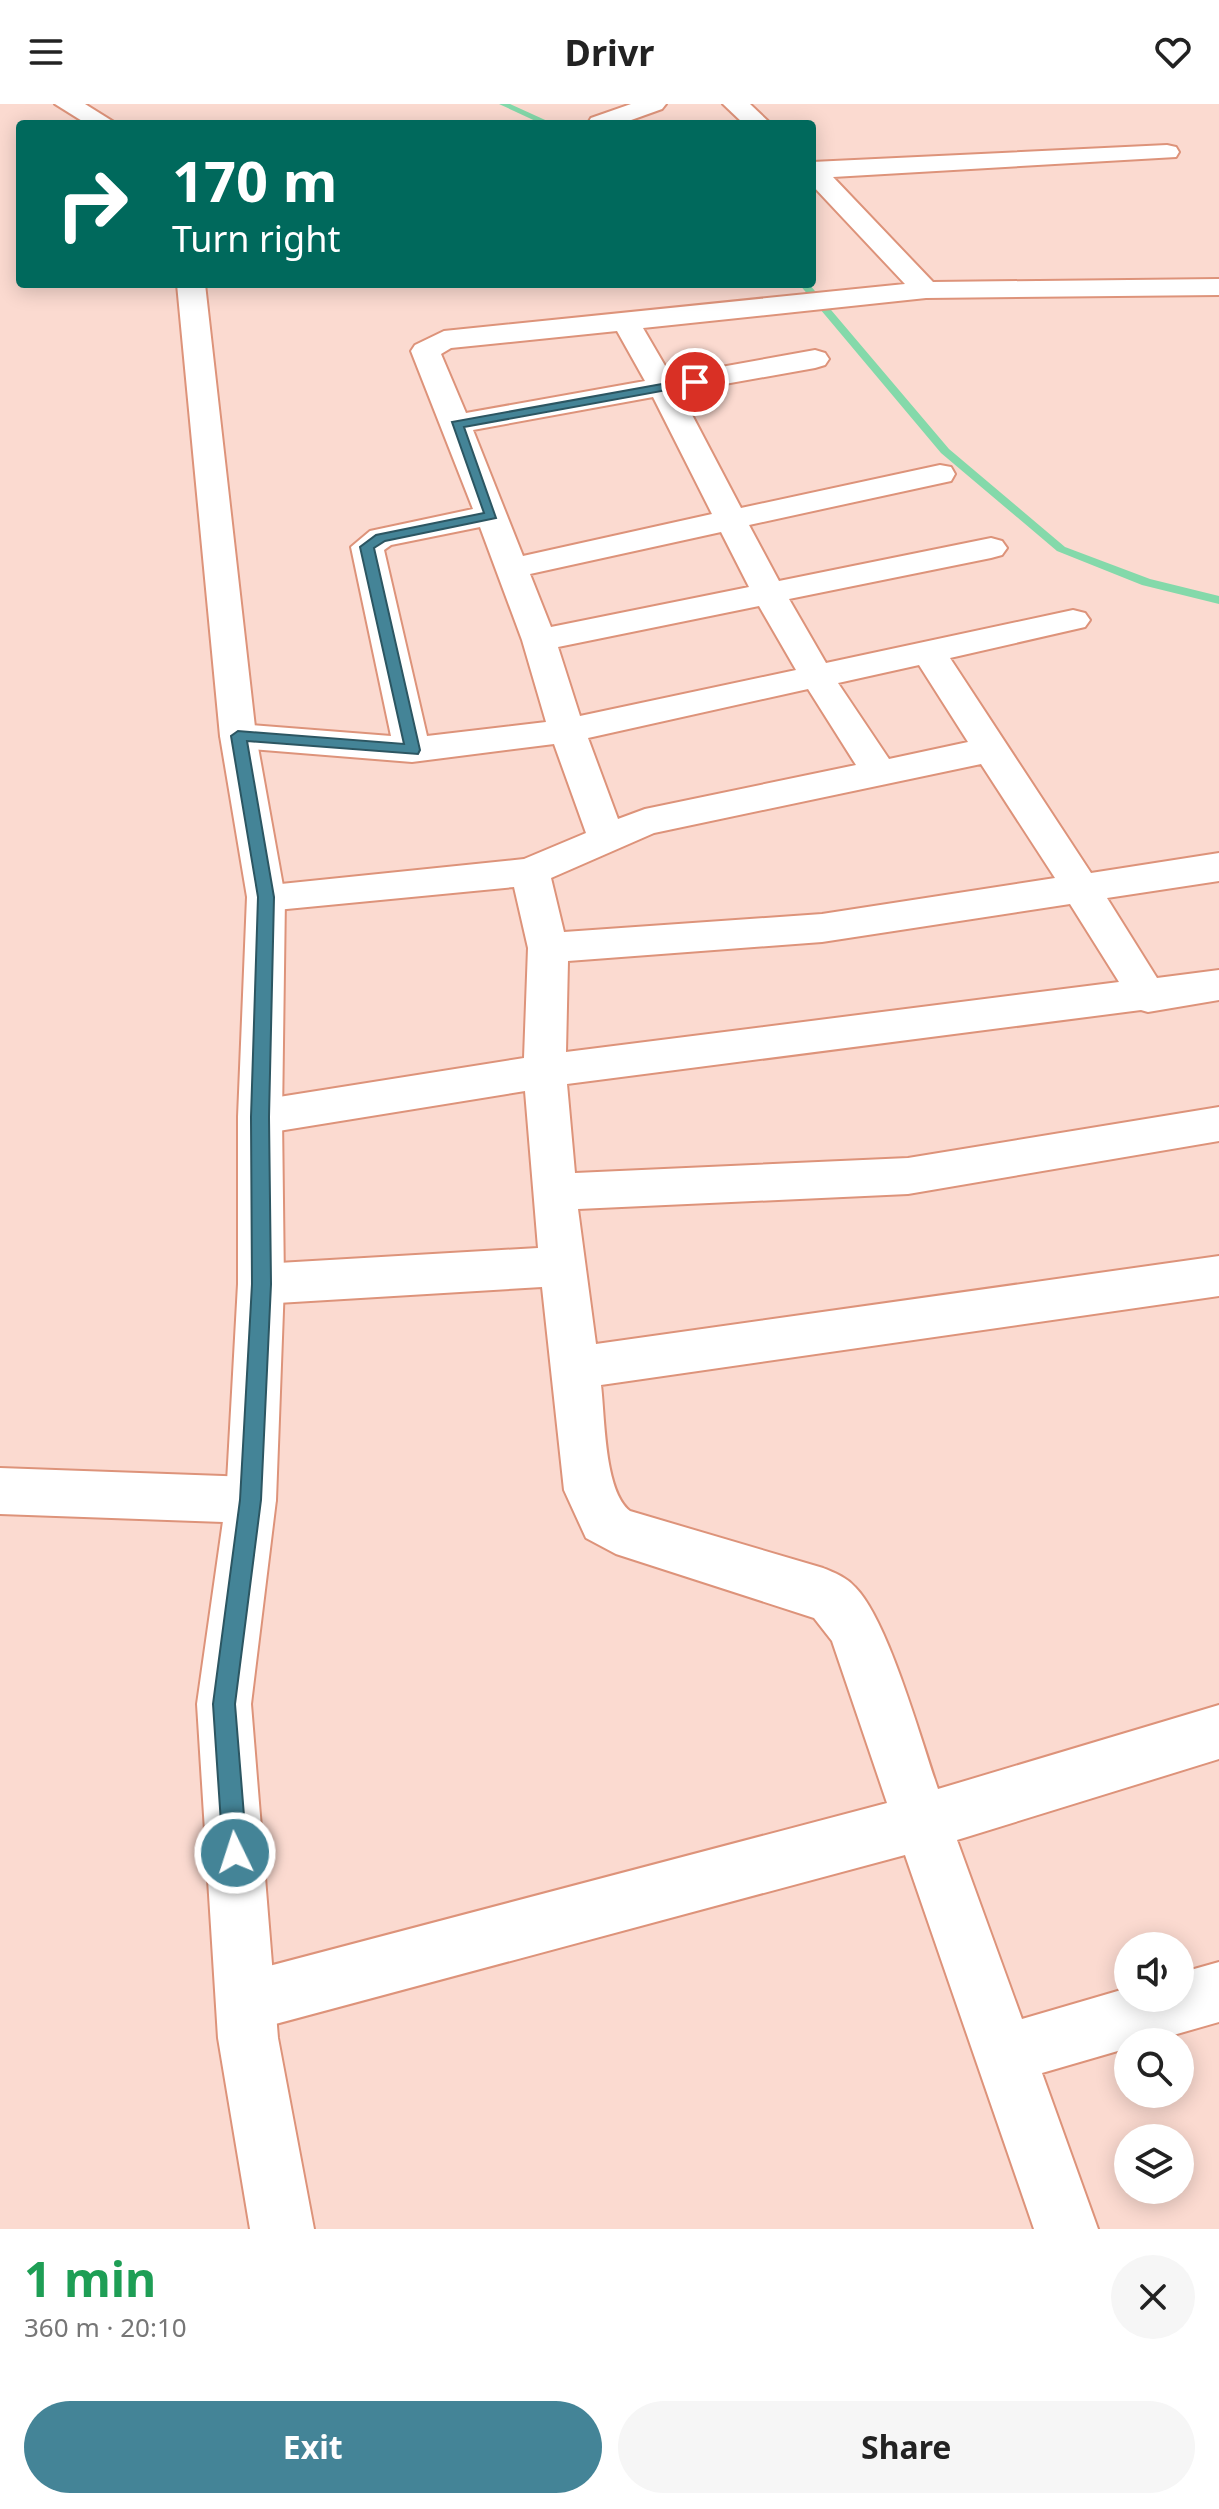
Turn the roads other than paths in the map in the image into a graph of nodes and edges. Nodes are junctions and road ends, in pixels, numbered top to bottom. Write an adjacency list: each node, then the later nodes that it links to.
1 (67, 104): 4 (street)
2 (654, 104): 5 (street)
3 (735, 104): 6 (street)
4 (97, 120)
5 (609, 120)
6 (754, 120)
7 (1167, 152): 8 (street)
8 (816, 170)
9 (816, 174): 12 (street)
10 (1219, 287): 12 (street)
11 (191, 288): 28 (street)
12 (926, 290): 13 (street)
13 (626, 322): 15 (street); 16 (street)
14 (815, 359): 15 (street)
15 (665, 387): 16 (street); 19 (street)
16 (456, 424): 18 (street)
17 (940, 474): 19 (street)
18 (491, 515): 21 (street); 29 (street)
19 (733, 519): 21 (street); 22 (street)
20 (991, 548): 22 (street)
21 (511, 568): 24 (street)
22 (768, 592): 24 (street); 26 (street)
23 (1073, 620): 25 (street)
24 (539, 640): 27 (street)
25 (928, 651): 26 (street); 30 (street)
26 (816, 676): 27 (street); 31 (street)
27 (567, 731): 29 (street); 32 (street)
28 (238, 736): 29 (street); 36 (street)
29 (412, 750)
30 (989, 750): 31 (street); 35 (street)
31 (878, 771): 32 (street)
32 (606, 837): 34 (street)
33 (1219, 867): 35 (street)
34 (530, 872): 36 (street); 37 (street)
35 (1084, 888): 37 (street); 39 (street)
36 (266, 897): 41 (street)
37 (548, 948): 40 (street)
38 (1219, 985): 39 (street)
39 (1148, 997): 40 (street)
40 (545, 1071): 41 (street); 43 (street)
41 (260, 1117): 46 (street)
42 (1219, 1124): 43 (street)
43 (554, 1192): 44 (street)
44 (562, 1266): 46 (street); 47 (street)
45 (1219, 1276): 47 (street)
46 (261, 1284): 49 (street)
47 (573, 1368): 51 (street)
48 (0, 1491): 49 (street)
49 (251, 1500): 53 (street)
50 (1219, 1732): 51 (street)
51 (922, 1822): 53 (street); 54 (street)
52 (1219, 1992): 54 (street)
53 (246, 2002): 55 (street)
54 (1004, 2054): 56 (street)
55 (282, 2229)
56 (1066, 2229)

